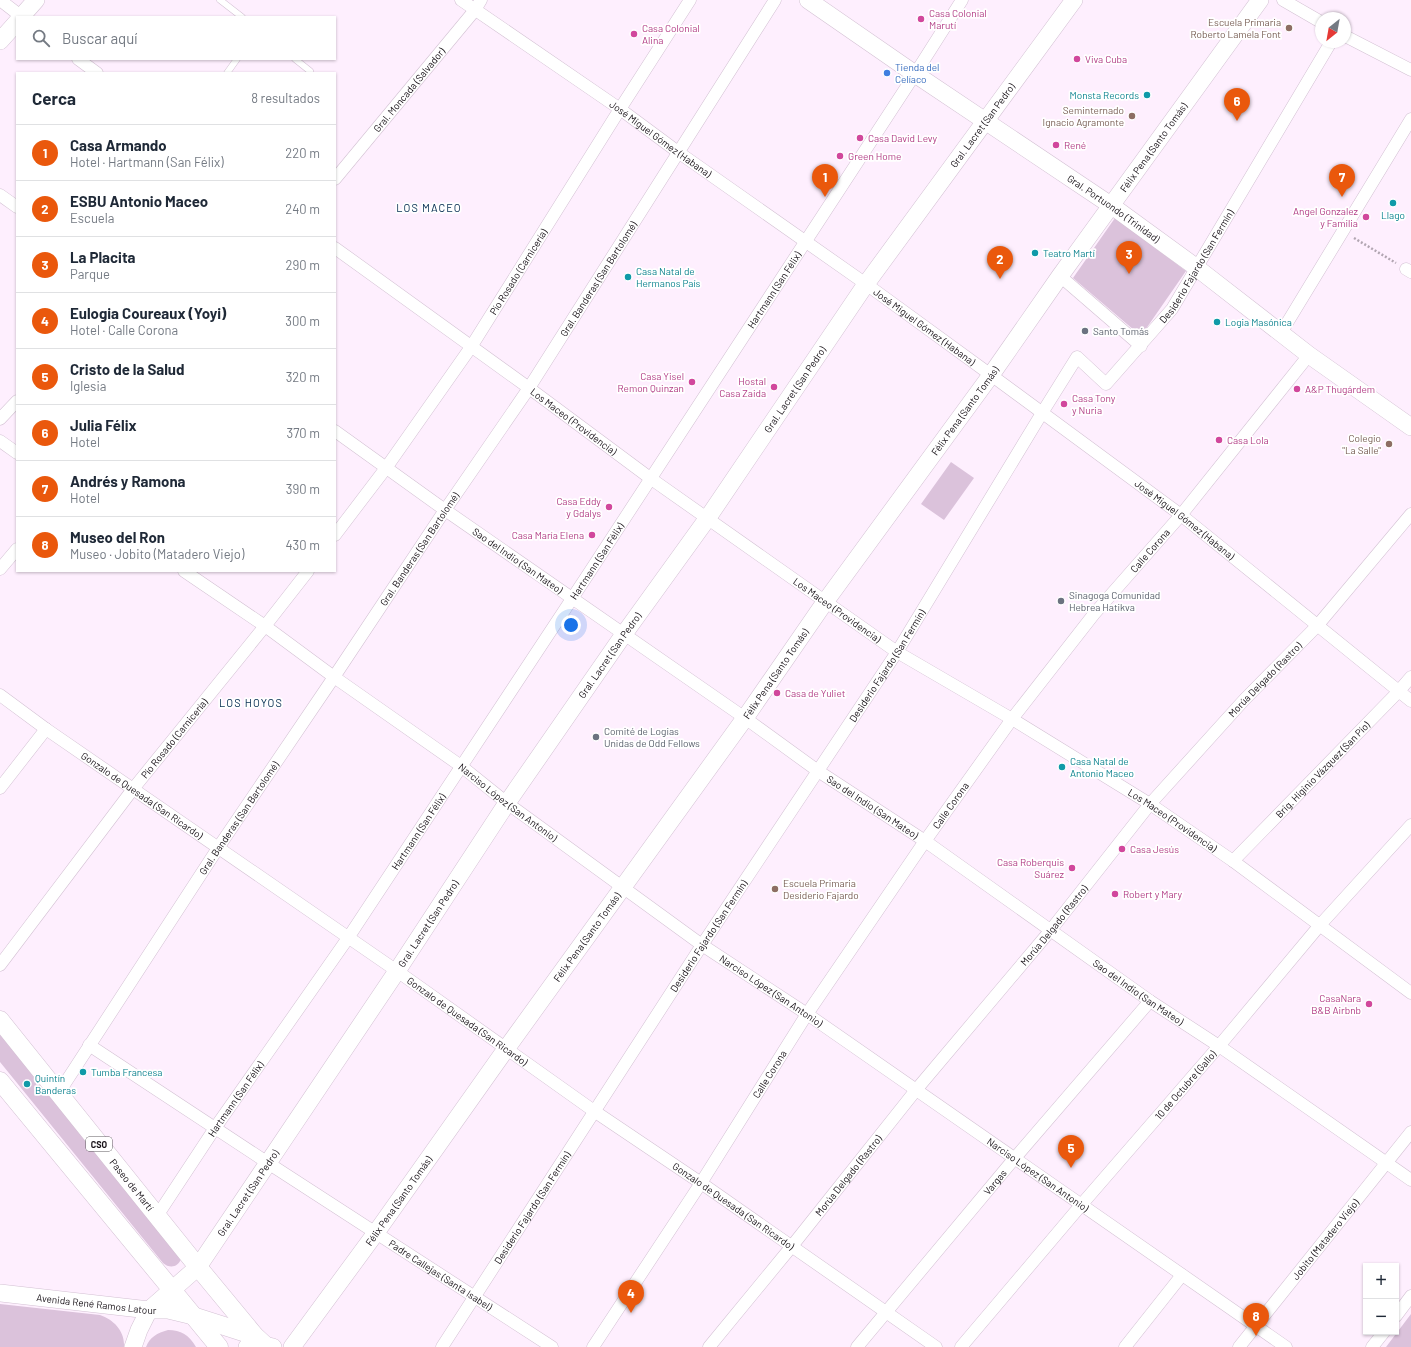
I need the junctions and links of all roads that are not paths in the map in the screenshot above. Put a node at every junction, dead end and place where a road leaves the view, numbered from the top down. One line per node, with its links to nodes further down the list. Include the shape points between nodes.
1 (0, 0): 13 (street)
2 (36, 0): 14 (street)
3 (220, 0): 15 (lane)
4 (461, 0): 12 (street, José Miguel Gómez (Habana))
5 (690, 0): 29 (street, Pío Rosado (Carnicería))
6 (774, 0): 32 (street, Gral. Banderas (San Bartolomé))
7 (808, 0): 28 (street, Gral. Portuondo (Trinidad))
8 (962, 0): 28 (street, Hartmann (San Félix))
9 (1074, 0): 31 (street, Gral. Lacret (San Pedro))
10 (1260, 0): 36 (street, Félix Pena (Santo Tomás))
11 (1283, 0): 16 (street)
12 (478, 5): 29 (street, José Miguel Gómez (Habana)); 33 (street, Gral. Moncada (Salvador))
13 (18, 16)
14 (22, 16)
15 (241, 16)
16 (1315, 19)
17 (16, 23): 19 (street)
18 (1351, 39): 24 (street)
19 (0, 41)
20 (1327, 48): 39 (street, Desiderio Fajardo (San Fermín))
21 (79, 60): 26 (street)
22 (235, 60): 27 (lane)
23 (296, 60): 25 (lane)
24 (1411, 70)
25 (310, 71)
26 (96, 72)
27 (228, 72)
28 (915, 74): 31 (street, Gral. Portuondo (Trinidad)); 37 (street, Hartmann (San Félix))
29 (620, 110): 32 (street, José Miguel Gómez (Habana)); 44 (street, Pío Rosado (Carnicería))
30 (1411, 119): 42 (street)
31 (986, 121): 36 (street, Gral. Portuondo (Trinidad)); 41 (street, Gral. Lacret (San Pedro))
32 (678, 152): 37 (street, José Miguel Gómez (Habana)); 47 (street, Gral. Banderas (San Bartolomé))
33 (336, 178)
34 (0, 195): 35 (street)
35 (16, 206)
36 (1112, 206): 39 (street, Gral. Portuondo (Trinidad)); 40 (street, Félix Pena (Santo Tomás))
37 (805, 241): 41 (street, José Miguel Gómez (Habana)); 56 (street, Hartmann (San Félix))
38 (336, 249): 44 (street, Los Maceo (Providencia))
39 (1197, 268): 42 (street, Gral. Portuondo (Trinidad)); 43 (street, Desiderio Fajardo (San Fermín), via 1172,309)
40 (1060, 276): 43 (street); 46 (street, Félix Pena (Santo Tomás))
41 (866, 284): 46 (street, José Miguel Gómez (Habana)); 60 (street, Gral. Lacret (San Pedro))
42 (1281, 333): 45 (street, Gral. Portuondo (Trinidad))
43 (1141, 346): 49 (street, Desiderio Fajardo (San Fermín), via 1106,384 1077,357)
44 (471, 347): 47 (street, Los Maceo (Providencia)); 55 (street, Pío Rosado (Carnicería))
45 (1309, 355): 51 (street, Gral. Portuondo (Trinidad)); 59 (street, Calle Corona)
46 (991, 374): 49 (street, José Miguel Gómez (Habana)); 67 (street, Félix Pena (Santo Tomás))
47 (529, 388): 56 (street, Los Maceo (Providencia)); 57 (street, Gral. Banderas (San Bartolomé))
48 (16, 402): 50 (street)
49 (1042, 413): 59 (street, José Miguel Gómez (Habana)); 71 (street, Desiderio Fajardo (San Fermín))
50 (0, 419)
51 (1411, 428)
52 (336, 432): 55 (street, Sao del Indio (San Mateo))
53 (0, 441): 54 (street)
54 (16, 452)
55 (386, 468): 57 (street, Sao del Indio (San Mateo)); 61 (street, Pío Rosado (Carnicería))
56 (650, 478): 60 (street, Los Maceo (Providencia)); 66 (street, Hartmann (San Félix))
57 (445, 510): 66 (street, Sao del Indio (San Mateo)); 72 (street, Gral. Banderas (San Bartolomé))
58 (1411, 514): 69 (street, Morúa Delgado (Rastro))
59 (1181, 515): 69 (street, José Miguel Gómez (Habana)); 78 (street, Calle Corona, via 1094,614)
60 (707, 520): 67 (street, Los Maceo (Providencia)); 70 (street, Gral. Lacret (San Pedro))
61 (336, 534)
62 (16, 550): 63 (street)
63 (0, 568)
64 (185, 572): 68 (street, Narciso López (San Antonio))
65 (307, 572): 68 (street, Pío Rosado (Carnicería))
66 (573, 598): 70 (street, Sao del Indio (San Mateo)); 80 (street, Hartmann (San Félix))
67 (825, 602): 71 (street, Los Maceo (Providencia)); 77 (street, Félix Pena (Santo Tomás))
68 (265, 626): 72 (street, Narciso López (San Antonio)); 83 (street, Pío Rosado (Carnicería))
69 (1317, 626): 74 (street, José Miguel Gómez (Habana)); 85 (street, Morúa Delgado (Rastro), via 1244,700)
70 (624, 634): 77 (street, Sao del Indio (San Mateo)); 84 (street, Gral. Lacret (San Pedro))
71 (897, 652): 78 (street, Los Maceo (Providencia)); 81 (street, Desiderio Fajardo (San Fermín))
72 (334, 677): 80 (street, Narciso López (San Antonio)); 88 (street, Gral. Banderas (San Bartolomé))
73 (1411, 677): 74 (street, Brig. Higinio Vázquez (San Pío))
74 (1398, 692): 76 (street, José Miguel Gómez (Habana)); 89 (street, Brig. Higinio Vázquez (San Pío))
75 (0, 695): 79 (street, Gonzalo de Quesada (San Ricardo))
76 (1411, 701)
77 (744, 718): 81 (street, Sao del Indio (San Mateo)); 90 (street, Félix Pena (Santo Tomás))
78 (1012, 719): 85 (street, Los Maceo (Providencia)); 87 (street, Calle Corona)
79 (46, 729): 82 (street); 83 (street, Gonzalo de Quesada (San Ricardo))
80 (461, 766): 84 (street, Narciso López (San Antonio)); 93 (street, Hartmann (San Félix))
81 (818, 771): 87 (street, Sao del Indio (San Mateo)); 94 (street, Desiderio Fajardo (San Fermín))
82 (0, 788)
83 (133, 789): 88 (street, Gonzalo de Quesada (San Ricardo)); 95 (street, Pío Rosado (Carnicería))
84 (508, 802): 90 (street, Narciso López (San Antonio)); 96 (street, Gral. Lacret (San Pedro))
85 (1150, 804): 89 (street, Los Maceo (Providencia)); 92 (street, Morúa Delgado (Rastro))
86 (1411, 825): 91 (street, 10 de Octubre (Gallo))
87 (925, 841): 92 (street, Sao del Indio (San Mateo)); 99 (street, Calle Corona)
88 (218, 848): 93 (street, Gonzalo de Quesada (San Ricardo)); 101 (street, Gral. Banderas (San Bartolomé))
89 (1233, 861): 91 (street, Los Maceo (Providencia))
90 (623, 886): 94 (street, Narciso López (San Antonio)); 103 (street, Félix Pena (Santo Tomás))
91 (1320, 925): 97 (street, Los Maceo (Providencia)); 102 (street, 10 de Octubre (Gallo))
92 (1050, 930): 98 (street, Sao del Indio (San Mateo)); 105 (street, Morúa Delgado (Rastro))
93 (348, 938): 96 (street, Gonzalo de Quesada (San Ricardo)); 108 (street, Hartmann (San Félix))
94 (702, 945): 99 (street, Narciso López (San Antonio)); 107 (street, Desiderio Fajardo (San Fermín))
95 (0, 965)
96 (397, 971): 103 (street, Gonzalo de Quesada (San Ricardo)); 111 (street, Gral. Lacret (San Pedro))
97 (1411, 993)
98 (1150, 1001): 102 (street, Sao del Indio (San Mateo)); 110 (street, Vargas)
99 (807, 1014): 105 (street, Narciso López (San Antonio)); 114 (street, Calle Corona)
100 (0, 1020): 106 (main road, Paseo de Martí / CSO)
101 (89, 1045): 106 (street, Gral. Banderas (San Bartolomé)); 108 (street, Padre Callejas (Santa Isabel))
102 (1219, 1046): 112 (street, Sao del Indio (San Mateo)); 115 (street, 10 de Octubre (Gallo))
103 (506, 1049): 107 (street, Gonzalo de Quesada (San Ricardo)); 117 (street, Félix Pena (Santo Tomás))
104 (0, 1081): 121 (main road)
105 (916, 1090): 110 (street, Narciso López (San Antonio)); 118 (street, Morúa Delgado (Rastro))
106 (58, 1094): 116 (main road, Paseo de Martí / CSO)
107 (594, 1111): 114 (street, Gonzalo de Quesada (San Ricardo)); 124 (street, Desiderio Fajardo (San Fermín))
108 (215, 1128): 111 (street, Padre Callejas (Santa Isabel)); 116 (street, Hartmann (San Félix))
109 (1411, 1132): 112 (street, Jobito (Matadero Viejo))
110 (1014, 1159): 115 (street, Narciso López (San Antonio)); 127 (street, Vargas)
111 (268, 1163): 117 (street, Padre Callejas (Santa Isabel)); 119 (street, Gral. Lacret (San Pedro))
112 (1387, 1163): 113 (street, Sao del Indio (San Mateo)); 129 (street, Jobito (Matadero Viejo))
113 (1411, 1180)
114 (701, 1183): 118 (street, Gonzalo de Quesada (San Ricardo)); 137 (street, Calle Corona)
115 (1082, 1204): 120 (street, Narciso López (San Antonio)); 141 (street, 10 de Octubre (Gallo))
116 (157, 1216): 119 (main road, Paseo de Martí / CSO)
117 (375, 1234): 124 (street, Padre Callejas (Santa Isabel)); 132 (street, Félix Pena (Santo Tomás))
118 (792, 1246): 127 (street, Gonzalo de Quesada (San Ricardo)); 138 (street, Morúa Delgado (Rastro))
119 (198, 1267): 121 (street, Gral. Lacret (San Pedro)); 131 (main road, Paseo de Martí / CSO)
120 (1182, 1275): 129 (street, Narciso López (San Antonio)); 142 (street)
121 (172, 1289): 125 (street, Gral. Lacret (San Pedro)); 128 (main road)
122 (0, 1294): 125 (street, Avenida René Ramos Latour)
123 (1411, 1296): 126 (street)
124 (474, 1298): 135 (street, Desiderio Fajardo (San Fermín)); 136 (street, Padre Callejas (Santa Isabel))
125 (149, 1310): 128 (street, Avenida René Ramos Latour, via 168,1310); 133 (street)
126 (1399, 1312)
127 (886, 1313): 139 (street, Vargas); 140 (street, Gonzalo de Quesada (San Ricardo))
128 (193, 1316): 131 (main road); 134 (main road)
129 (1256, 1325): 143 (street, Jobito (Matadero Viejo)); 144 (street, Narciso López (San Antonio))
130 (1382, 1335): 145 (street)
131 (261, 1344)
132 (290, 1345)
133 (133, 1347)
134 (219, 1347)
135 (442, 1347)
136 (552, 1347)
137 (593, 1347)
138 (709, 1347)
139 (857, 1347)
140 (936, 1347)
141 (961, 1347)
142 (1125, 1347)
143 (1240, 1347)
144 (1286, 1347)
145 (1372, 1347)

